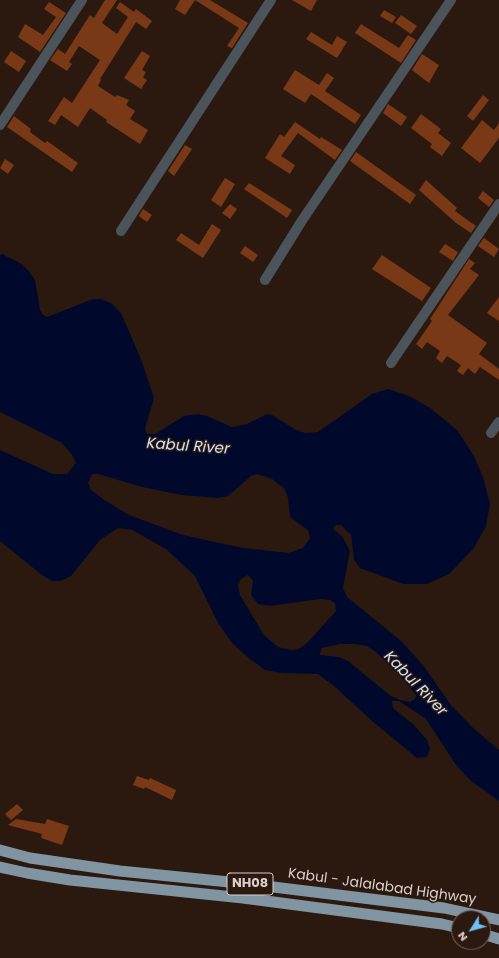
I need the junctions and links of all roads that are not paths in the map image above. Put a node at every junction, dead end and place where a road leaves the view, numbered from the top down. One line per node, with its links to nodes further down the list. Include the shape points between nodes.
1 (82, 0): 4 (street)
2 (271, 0): 6 (street)
3 (451, 0): 7 (street, via 305,215)
4 (0, 125)
5 (499, 204): 8 (street)
6 (122, 231)
7 (265, 280)
8 (390, 363)
9 (499, 422): 10 (street)
10 (491, 433)
11 (0, 850): 12 (highway, Kabul - Jalalabad Highway / NH08)
12 (30, 858): 14 (highway); 15 (highway, Kabul - Jalalabad Highway / NH08, via 120,871)
13 (0, 867): 14 (highway, Kabul - Jalalabad Highway / NH08)
14 (27, 873): 17 (highway, Kabul - Jalalabad Highway / NH08)
15 (444, 908): 16 (highway, Kabul - Jalalabad Highway / NH08); 17 (highway)
16 (499, 920)
17 (442, 924): 18 (highway, Kabul - Jalalabad Highway / NH08)
18 (451, 926)

